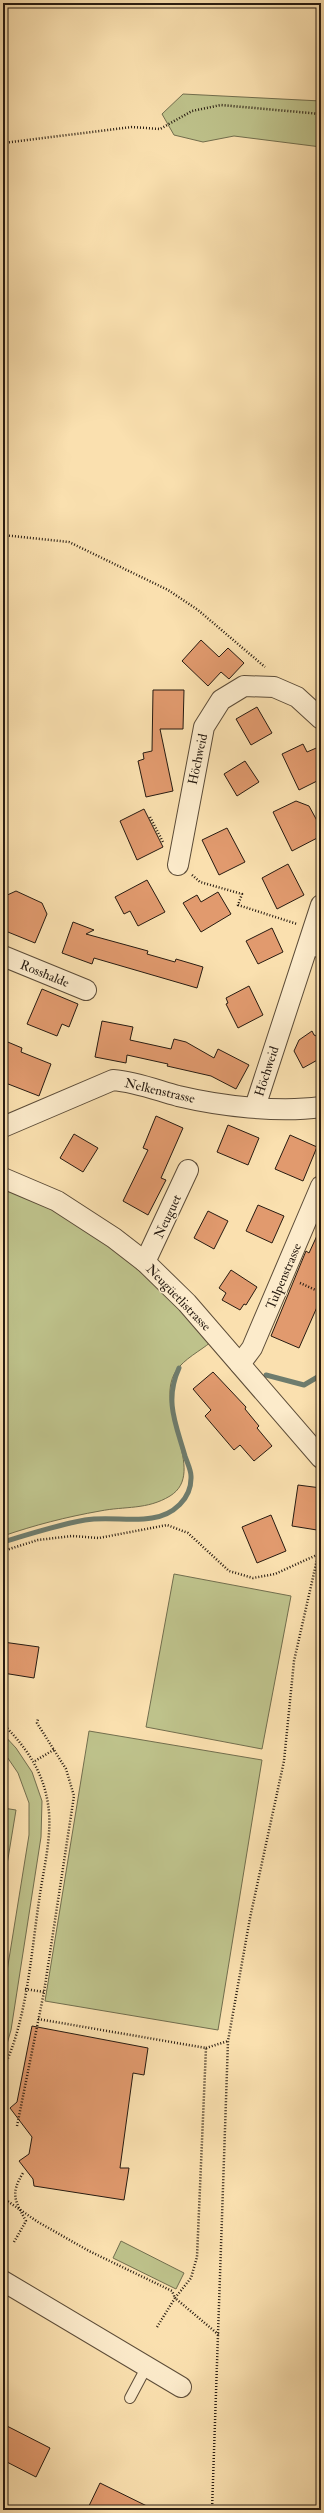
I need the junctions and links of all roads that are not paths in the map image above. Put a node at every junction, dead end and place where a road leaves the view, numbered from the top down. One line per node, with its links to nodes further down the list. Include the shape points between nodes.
1 (321, 719): 2 (street, Höchweid, via 297,697 274,687 244,686 221,700 204,727)
2 (178, 865)
3 (321, 905): 4 (street, Höchweid, via 314,929)
4 (314, 950): 7 (street, Höchweid)
5 (3, 956): 6 (street, Rosshalde)
6 (86, 990)
7 (255, 1107): 8 (street, Höchweid); 9 (street, Nelkenstrasse, via 178,1096 128,1081 113,1080)
8 (321, 1107)
9 (3, 1127)
10 (188, 1170): 13 (street, Neuguet)
11 (3, 1178): 13 (street, Neugüetlistrasse, via 57,1201 114,1238)
12 (321, 1186): 14 (street, Tulpenstrasse, via 252,1348)
13 (145, 1262): 14 (street, Neugüetlistrasse, via 187,1303)
14 (240, 1364): 15 (street, Neugüetlistrasse)
15 (321, 1458)
16 (3, 2281): 17 (street)
17 (147, 2366): 18 (street); 19 (lane)
18 (181, 2387)
19 (130, 2398)

